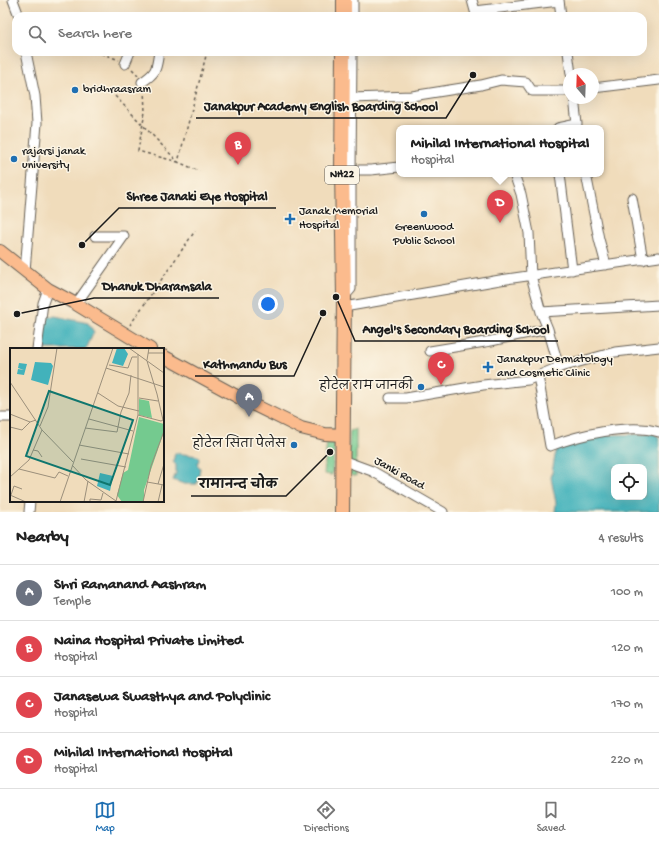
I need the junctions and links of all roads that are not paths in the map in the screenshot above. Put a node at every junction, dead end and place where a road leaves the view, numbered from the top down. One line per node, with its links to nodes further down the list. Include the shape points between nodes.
1 (13, 0): 6 (street)
2 (344, 0): 7 (highway)
3 (353, 0): 8 (street)
4 (472, 0): 5 (street, via 475,11)
5 (559, 0): 9 (street)
6 (18, 12)
7 (344, 12)
8 (353, 12)
9 (560, 12)
10 (27, 56): 37 (street, via 35,96 37,123)
11 (128, 56): 16 (street)
12 (158, 56): 19 (street, via 156,70)
13 (343, 56): 26 (highway, NH22)
14 (352, 56): 22 (street, NH22)
15 (569, 56): 17 (street)
16 (125, 64)
17 (570, 68)
18 (659, 80): 20 (street)
19 (142, 82)
20 (599, 87)
21 (563, 91): 22 (street, via 532,91 526,82 501,80 412,96)
22 (352, 98): 26 (street, NH22)
23 (575, 104): 24 (street)
24 (577, 125)
25 (396, 168): 26 (street)
26 (346, 170): 40 (highway, NH22)
27 (515, 177): 38 (street, via 529,233)
28 (560, 177): 36 (street)
29 (587, 177): 35 (street)
30 (632, 198): 34 (street)
31 (95, 236): 41 (street, via 124,236)
32 (0, 250): 37 (main road)
33 (659, 257): 34 (street)
34 (643, 260): 35 (street)
35 (606, 265): 36 (street)
36 (572, 270): 38 (street)
37 (25, 271): 39 (main road)
38 (531, 276): 40 (street); 43 (street)
39 (48, 288): 41 (main road); 46 (street, via 43,303)
40 (344, 302): 54 (highway, NH22)
41 (76, 304): 47 (main road)
42 (659, 305): 43 (street)
43 (541, 312): 44 (street)
44 (548, 329): 48 (street, via 491,342); 50 (street)
45 (659, 347): 50 (street, via 615,352)
46 (37, 348)
47 (148, 348)
48 (430, 351)
49 (164, 357): 54 (main road, via 301,428)
50 (559, 367): 51 (street)
51 (538, 376): 52 (street, via 528,380 406,398); 53 (street, via 550,446 569,439 611,431 637,428)
52 (390, 398)
53 (659, 432)
54 (342, 435): 55 (highway, NH22)
55 (342, 460): 58 (highway, NH22); 59 (street, Janki Road, via 372,471)
56 (30, 502): 57 (street)
57 (29, 512)
58 (342, 512)
59 (443, 512)

